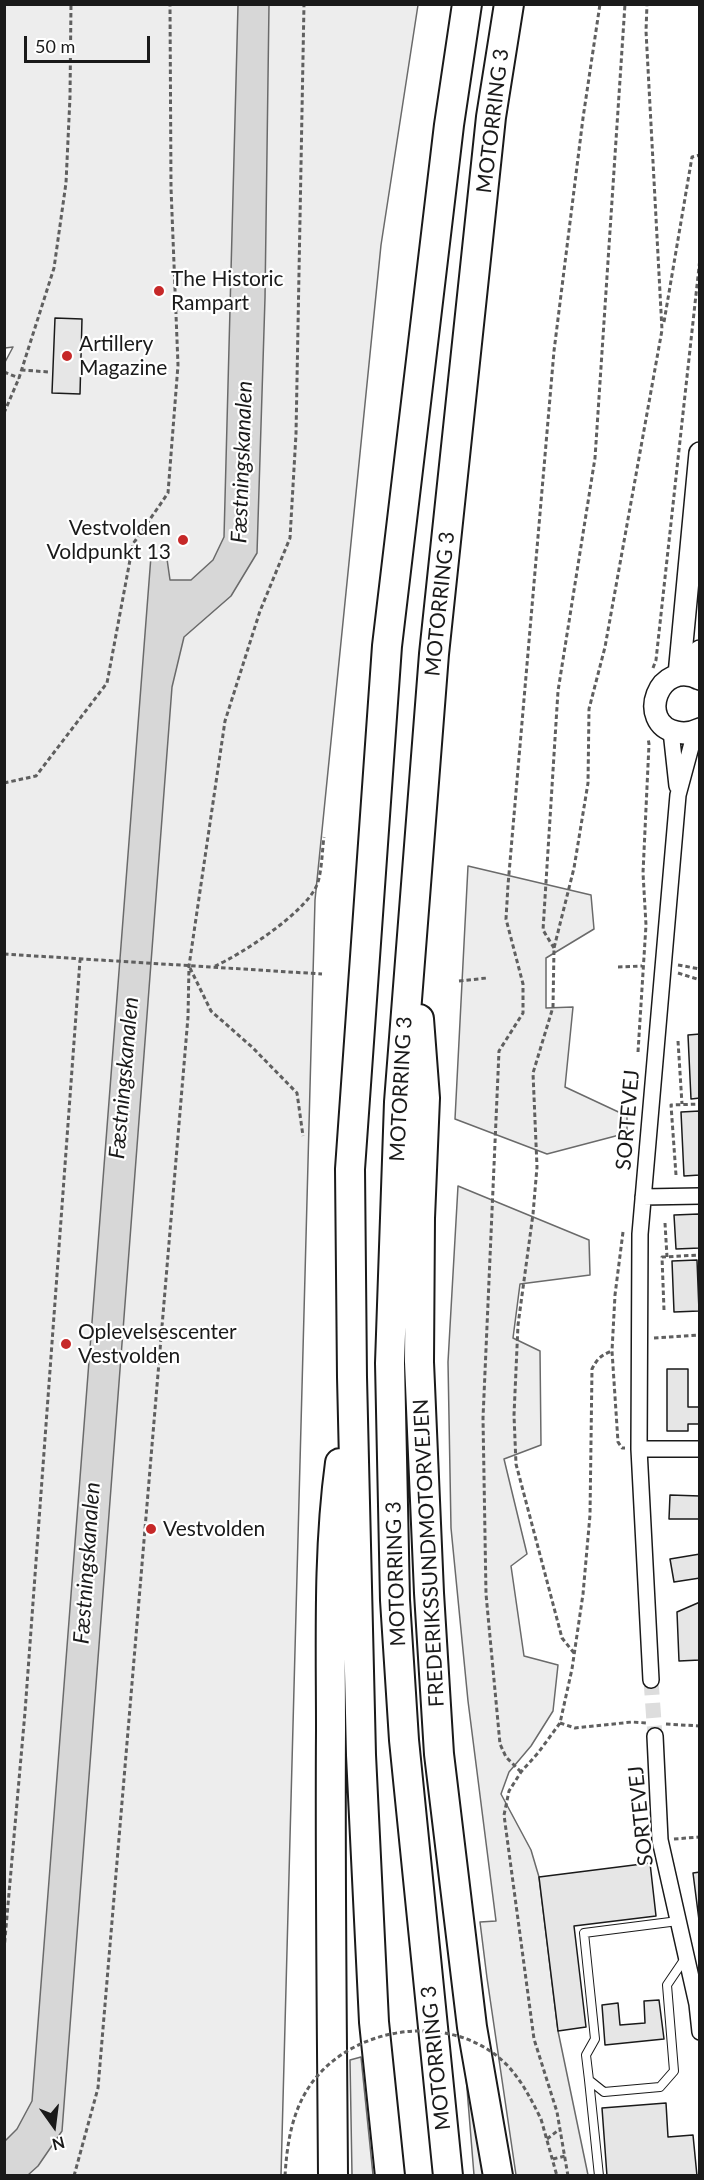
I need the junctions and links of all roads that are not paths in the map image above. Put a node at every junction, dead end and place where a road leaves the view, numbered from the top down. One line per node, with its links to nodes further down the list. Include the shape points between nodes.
1 (467, 4): 12 (highway, MOTORRING 3, via 447,136 387,646 350,1169)
2 (509, 4): 9 (highway, MOTORRING 3, via 491,117 435,642)
3 (699, 453): 5 (street)
4 (699, 651): 5 (street)
5 (692, 677): 7 (street, via 663,684 655,700 658,718)
6 (697, 730): 7 (street); 8 (street, SORTEVEJ)
7 (671, 731): 8 (street, SORTEVEJ)
8 (678, 795): 11 (street, SORTEVEJ)
9 (412, 927): 23 (highway, MOTORRING 3, via 399,1102 390,1363 395,1600 404,1740); 24 (highway, FREDERIKSSUNDMOTORVEJEN, via 425,1098 419,1362 439,1754 472,2027)
10 (699, 1196): 11 (street)
11 (643, 1197): 13 (street, SORTEVEJ)
12 (352, 1377): 21 (highway, via 335,1505 331,1597); 22 (highway, via 362,1767 374,2022)
13 (639, 1449): 14 (street); 15 (street, SORTEVEJ)
14 (699, 1449)
15 (651, 1680)
16 (655, 1736): 17 (street, SORTEVEJ, via 660,1840)
17 (678, 1921): 18 (street, SORTEVEJ); 20 (lane, via 584,1933 595,2039 586,2055)
18 (686, 1956): 19 (street, SORTEVEJ); 20 (lane, via 667,1985 674,2072 660,2087 604,2092)
19 (699, 2032)
20 (589, 2079): 25 (lane)
21 (333, 2175)
22 (390, 2175)
23 (448, 2175)
24 (498, 2175)
25 (599, 2175)

